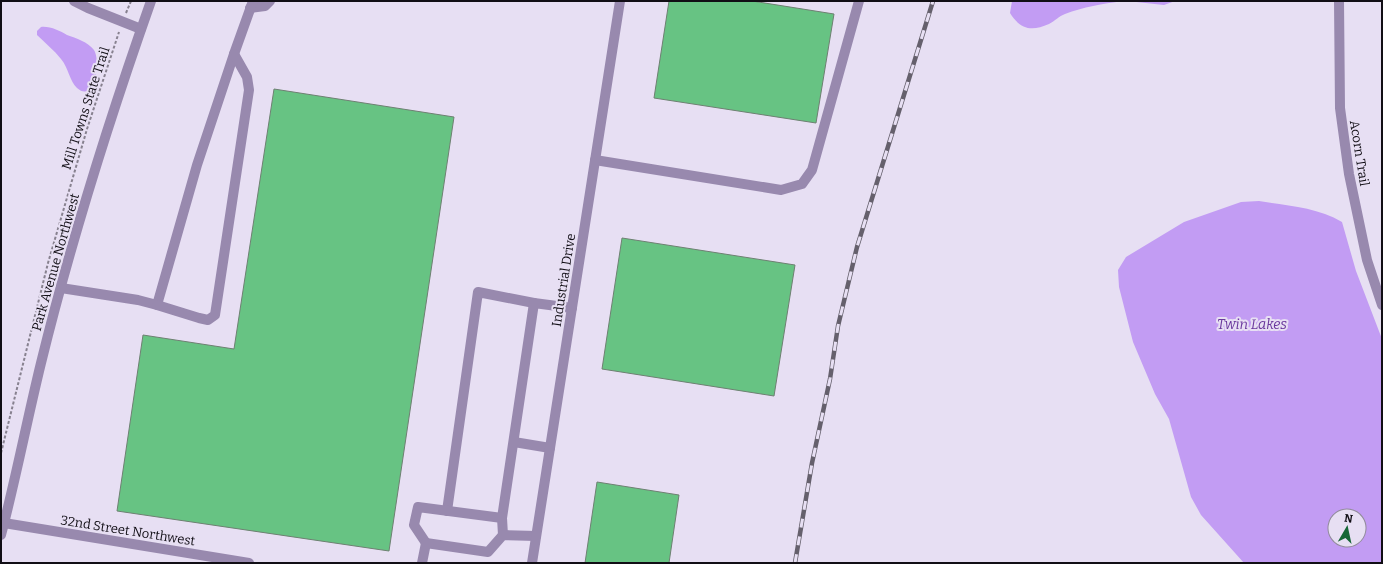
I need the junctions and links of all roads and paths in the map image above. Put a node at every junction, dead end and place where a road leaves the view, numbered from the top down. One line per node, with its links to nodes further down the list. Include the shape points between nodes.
1 (131, 1): 9 (path)
2 (151, 1): 10 (street, Park Avenue Northwest)
3 (270, 1): 8 (street, via 266,6)
4 (620, 1): 13 (street, Industrial Drive)
5 (859, 1): 13 (street, via 812,170 802,184 781,190)
6 (1339, 1): 17 (street, Acorn Trail, via 1340,108 1347,159 1367,260)
7 (78, 2): 10 (street)
8 (252, 5): 12 (street)
9 (125, 17)
10 (141, 29): 14 (street, Park Avenue Northwest, via 105,137)
11 (120, 30): 21 (path, Mill Towns State Trail, via 87,129 52,248)
12 (234, 54): 16 (street, via 197,165); 16 (street, via 247,77 249,90 215,315 208,320)
13 (595, 160): 18 (street, Industrial Drive)
14 (61, 288): 16 (street); 24 (street, Park Avenue Northwest)
15 (534, 303): 18 (street); 19 (street); 22 (street, via 478,292)
16 (157, 305)
17 (1382, 305)
18 (572, 308): 20 (street, Industrial Drive)
19 (514, 442): 20 (street); 23 (street)
20 (550, 448): 27 (street, Industrial Drive)
21 (1, 453)
22 (447, 511): 23 (street); 28 (street, via 418,507 414,524)
23 (502, 518): 26 (street)
24 (4, 523): 25 (street, Park Avenue Northwest); 29 (street, 32nd Street Northwest)
25 (1, 534)
26 (503, 535): 27 (street); 28 (street, via 488,552)
27 (536, 536): 31 (street, Industrial Drive)
28 (426, 544): 30 (street)
29 (249, 563)
30 (422, 563)
31 (532, 563)

